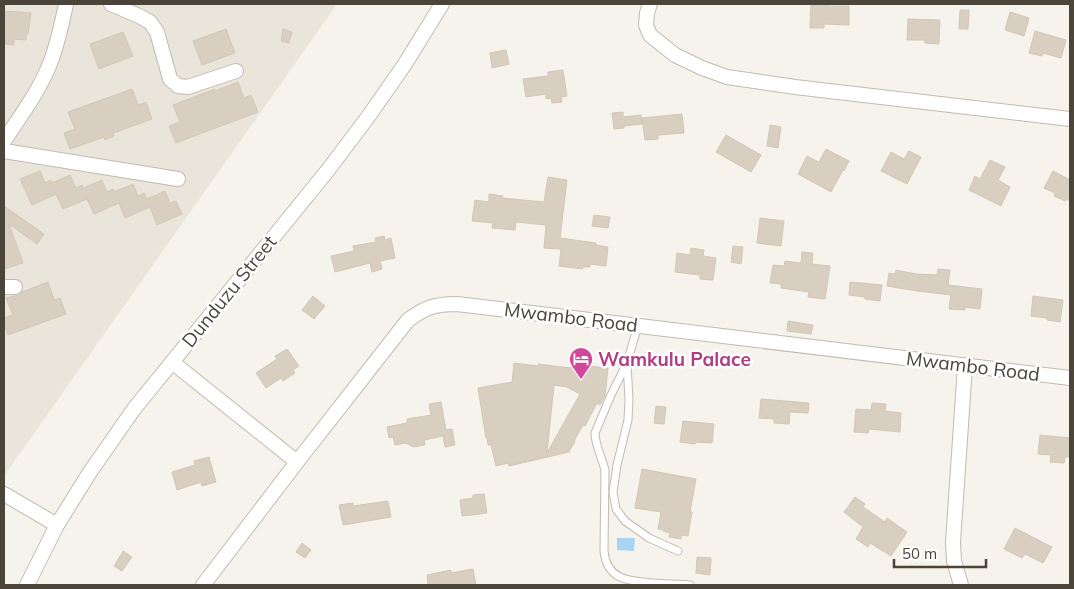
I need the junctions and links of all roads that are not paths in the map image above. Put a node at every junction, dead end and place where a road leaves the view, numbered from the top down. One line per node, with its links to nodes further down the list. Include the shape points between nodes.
1 (66, 4): 7 (street, via 52,59 38,89)
2 (111, 4): 5 (street, via 150,22 158,32 170,79 178,86 188,87)
3 (442, 4): 11 (street, Dunduzu Street, via 368,117)
4 (650, 4): 6 (street, via 646,13 650,35 675,55 727,77)
5 (236, 71)
6 (1070, 119)
7 (4, 141)
8 (4, 151): 9 (street)
9 (178, 179)
10 (638, 325): 12 (lane); 13 (street, Mwambo Road); 15 (street, Mwambo Road, via 458,304 431,306 408,320)
11 (172, 362): 15 (street); 17 (street, Dunduzu Street, via 134,409)
12 (627, 363): 18 (lane, via 628,420 616,465 613,492 616,509 625,522 649,538); 21 (lane, via 595,433 605,470 605,561 609,569 624,579)
13 (965, 366): 14 (street, Mwambo Road); 22 (street, via 953,542 954,561)
14 (1070, 378)
15 (297, 462): 20 (street, Mwambo Road)
16 (4, 494): 17 (street)
17 (57, 524): 19 (street, Dunduzu Street)
18 (678, 551)
19 (27, 585)
20 (203, 585)
21 (690, 585)
22 (962, 585)

